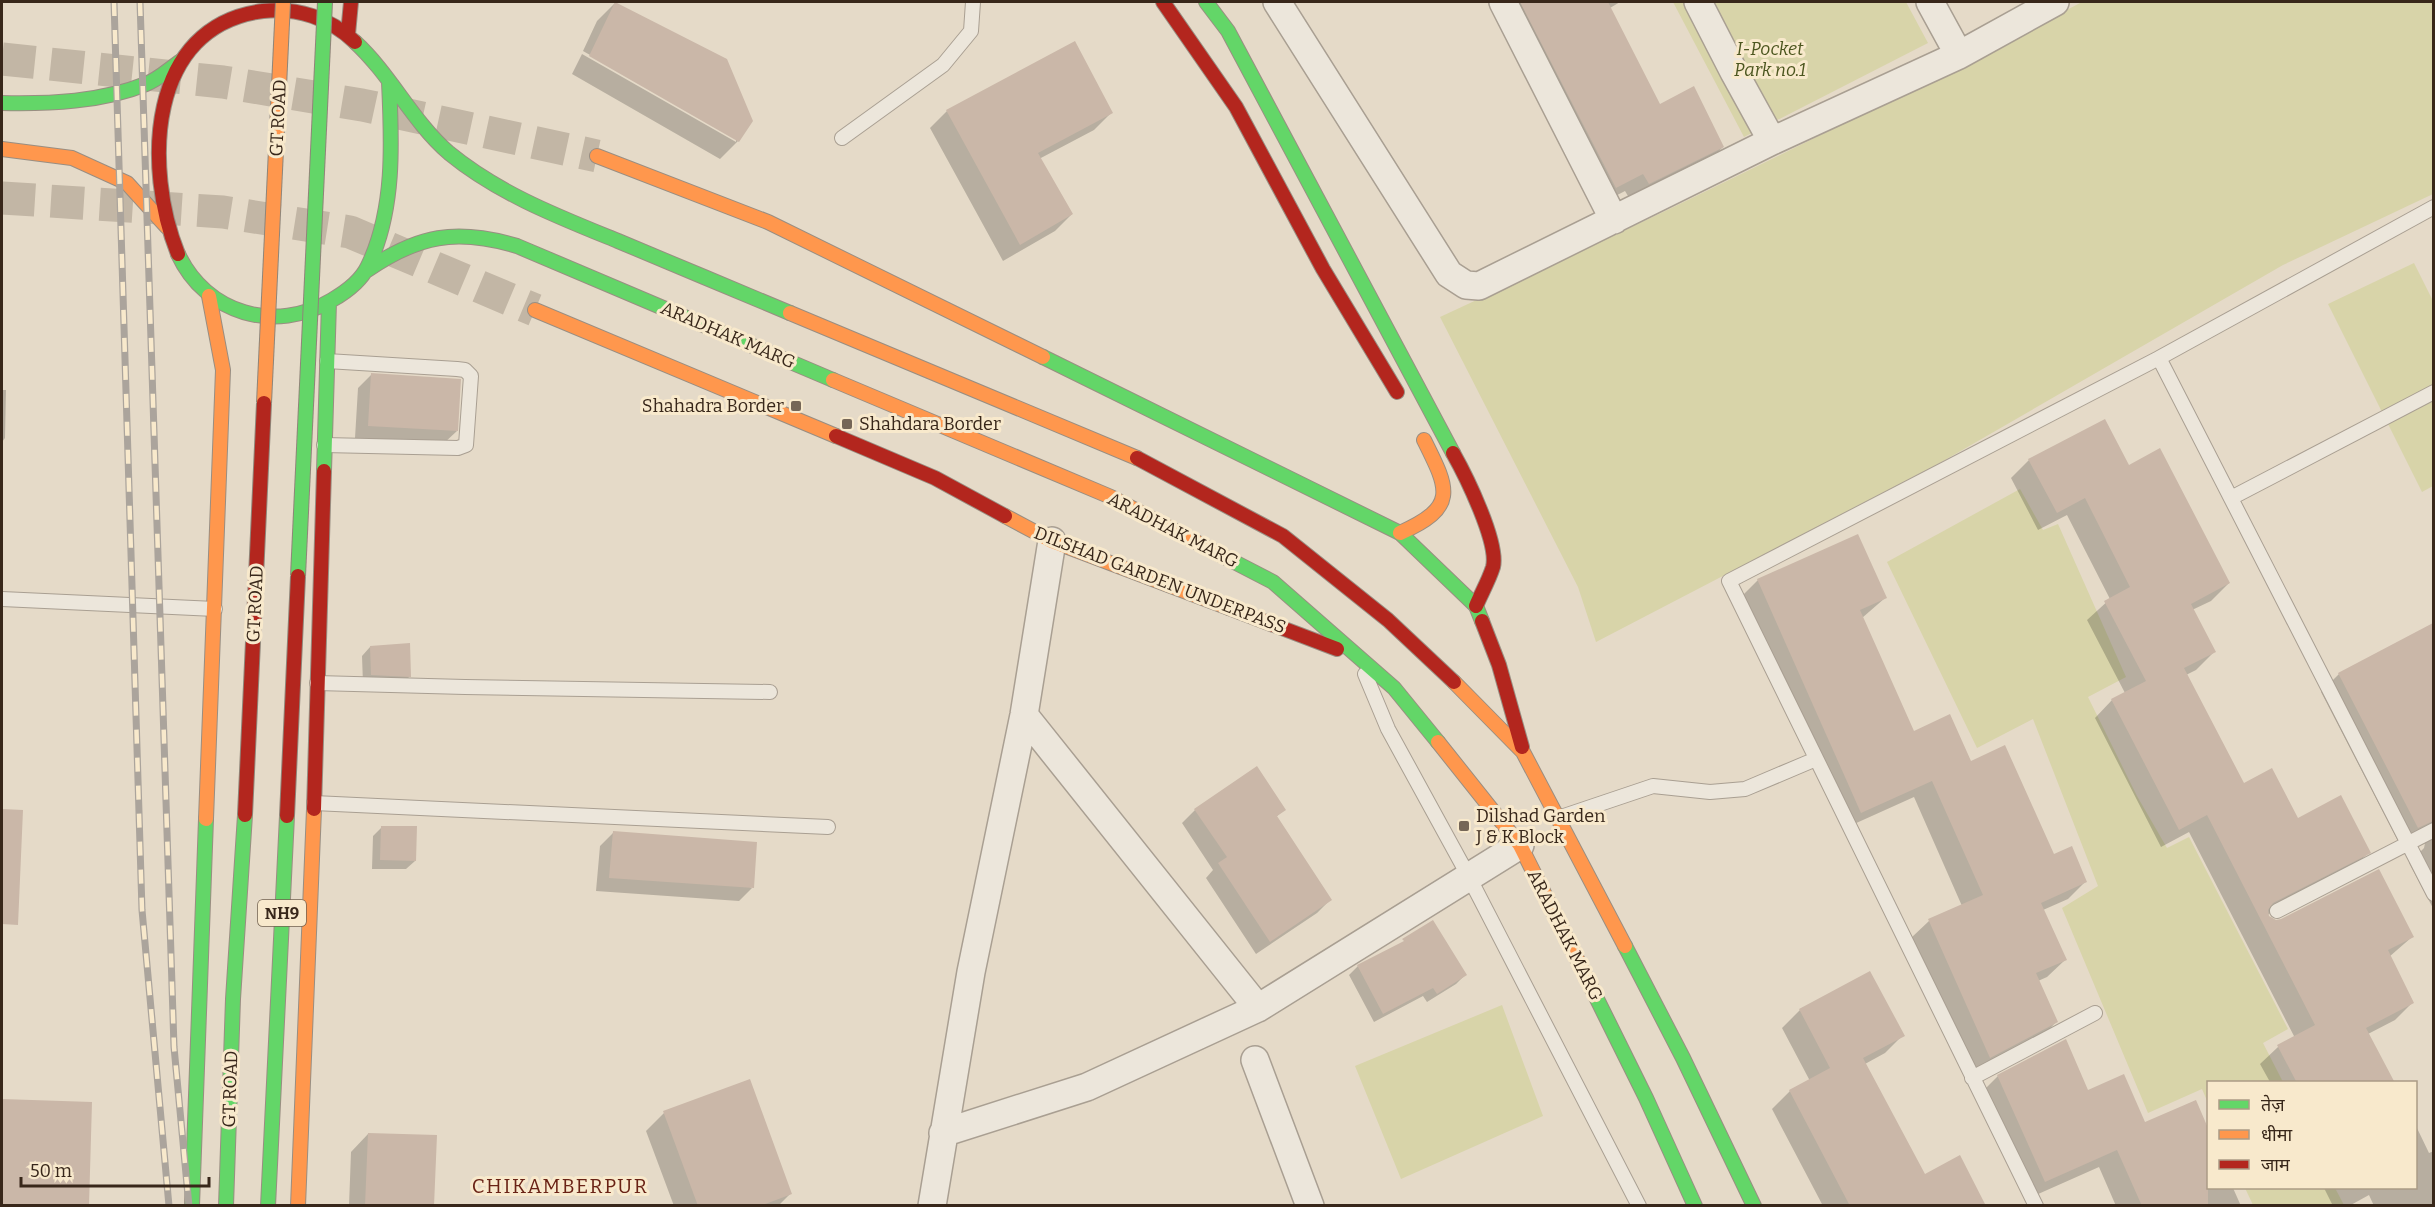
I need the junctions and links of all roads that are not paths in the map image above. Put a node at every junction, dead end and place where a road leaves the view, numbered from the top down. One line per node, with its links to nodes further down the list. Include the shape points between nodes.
1 (234, 2): 13 (main road)
2 (283, 2): 66 (main road, GT ROAD / NH9, bridge)
3 (325, 2): 67 (main road, NH9, bridge)
4 (351, 2): 14 (main road)
5 (974, 2): 19 (lane, via 971,31 944,65)
6 (1163, 2): 22 (main road, via 1236,107)
7 (1206, 2): 22 (main road, via 1228,31)
8 (1277, 2): 25 (street, via 1449,274 1466,285 1479,286)
9 (1503, 2): 25 (street)
10 (1698, 2): 20 (street)
11 (1930, 2): 15 (street)
12 (2055, 2): 15 (street)
13 (233, 18): 14 (main road, via 267,10 292,11 318,17); 16 (main road, via 204,36)
14 (348, 34): 17 (main road, via 364,48)
15 (1959, 55): 20 (street)
16 (181, 61): 18 (main road, via 147,84 108,95); 26 (main road, via 166,94 159,147)
17 (389, 82): 27 (main road, via 386,197 380,231); 49 (main road, via 412,115 440,144 470,170 504,191 1124,451 1283,536 1388,620)
18 (2, 103)
19 (842, 138)
20 (1772, 141): 25 (street)
21 (6, 149): 26 (main road, via 72,158 128,183)
22 (1276, 151): 34 (main road, via 1323,269); 37 (main road)
23 (597, 156): 40 (main road, via 768,222)
24 (2433, 207): 31 (lane)
25 (1614, 220)
26 (167, 227): 28 (main road, via 182,266)
27 (366, 271): 29 (main road, ARADHAK MARG); 45 (main road, ARADHAK MARG, via 405,246 427,238 495,238 517,246 1111,497 1273,582)
28 (209, 296): 29 (main road, ARADHAK MARG, via 227,307 268,317 310,311); 44 (main road, GT ROAD, via 223,370)
29 (329, 302): 32 (main road)
30 (535, 310): 41 (main road, DILSHAD GARDEN UNDERPASS, via 935,478)
31 (2159, 358): 39 (lane); 50 (lane, via 1729,581)
32 (327, 361): 36 (main road); 36 (lane, via 457,369 471,376 466,445)
33 (2433, 392): 39 (lane)
34 (1404, 403)
35 (1419, 432): 38 (main road)
36 (324, 445): 46 (main road)
37 (1466, 477): 38 (main road); 43 (main road, via 1493,547 1493,566)
38 (1443, 485): 40 (main road, via 1445,497 1438,513 1424,524)
39 (2230, 498): 55 (lane)
40 (1400, 533): 43 (main road)
41 (1052, 541): 45 (main road, DILSHAD GARDEN UNDERPASS); 48 (street)
42 (2, 599): 44 (lane)
43 (1476, 606): 49 (main road, via 1499,665)
44 (215, 609): 65 (main road, GT ROAD)
45 (1358, 657): 56 (main road, ARADHAK MARG, via 1394,688); 57 (lane, via 1388,729)
46 (317, 682): 47 (lane); 51 (main road)
47 (770, 692)
48 (1024, 716): 60 (street); 64 (street, via 971,972)
49 (1524, 752): 52 (main road)
50 (1816, 759): 52 (lane, via 1745,789 1710,792 1653,786); 63 (lane)
51 (313, 803): 53 (lane); 68 (main road)
52 (1558, 818): 73 (main road)
53 (828, 827)
54 (2433, 830): 55 (lane)
55 (2407, 843): 58 (lane); 59 (lane)
56 (1520, 845): 57 (street); 72 (main road, ARADHAK MARG, via 1646,1098)
57 (1469, 877): 60 (street); 71 (lane)
58 (2433, 894)
59 (2277, 911)
60 (1258, 1008): 64 (street, via 1087,1087)
61 (2095, 1013): 63 (lane)
62 (1255, 1060): 70 (street)
63 (1972, 1078): 74 (lane)
64 (943, 1133): 69 (street)
65 (192, 1206)
66 (226, 1206)
67 (268, 1206)
68 (298, 1206)
69 (932, 1206)
70 (1310, 1206)
71 (1639, 1206)
72 (1695, 1206)
73 (1754, 1206)
74 (2036, 1206)

